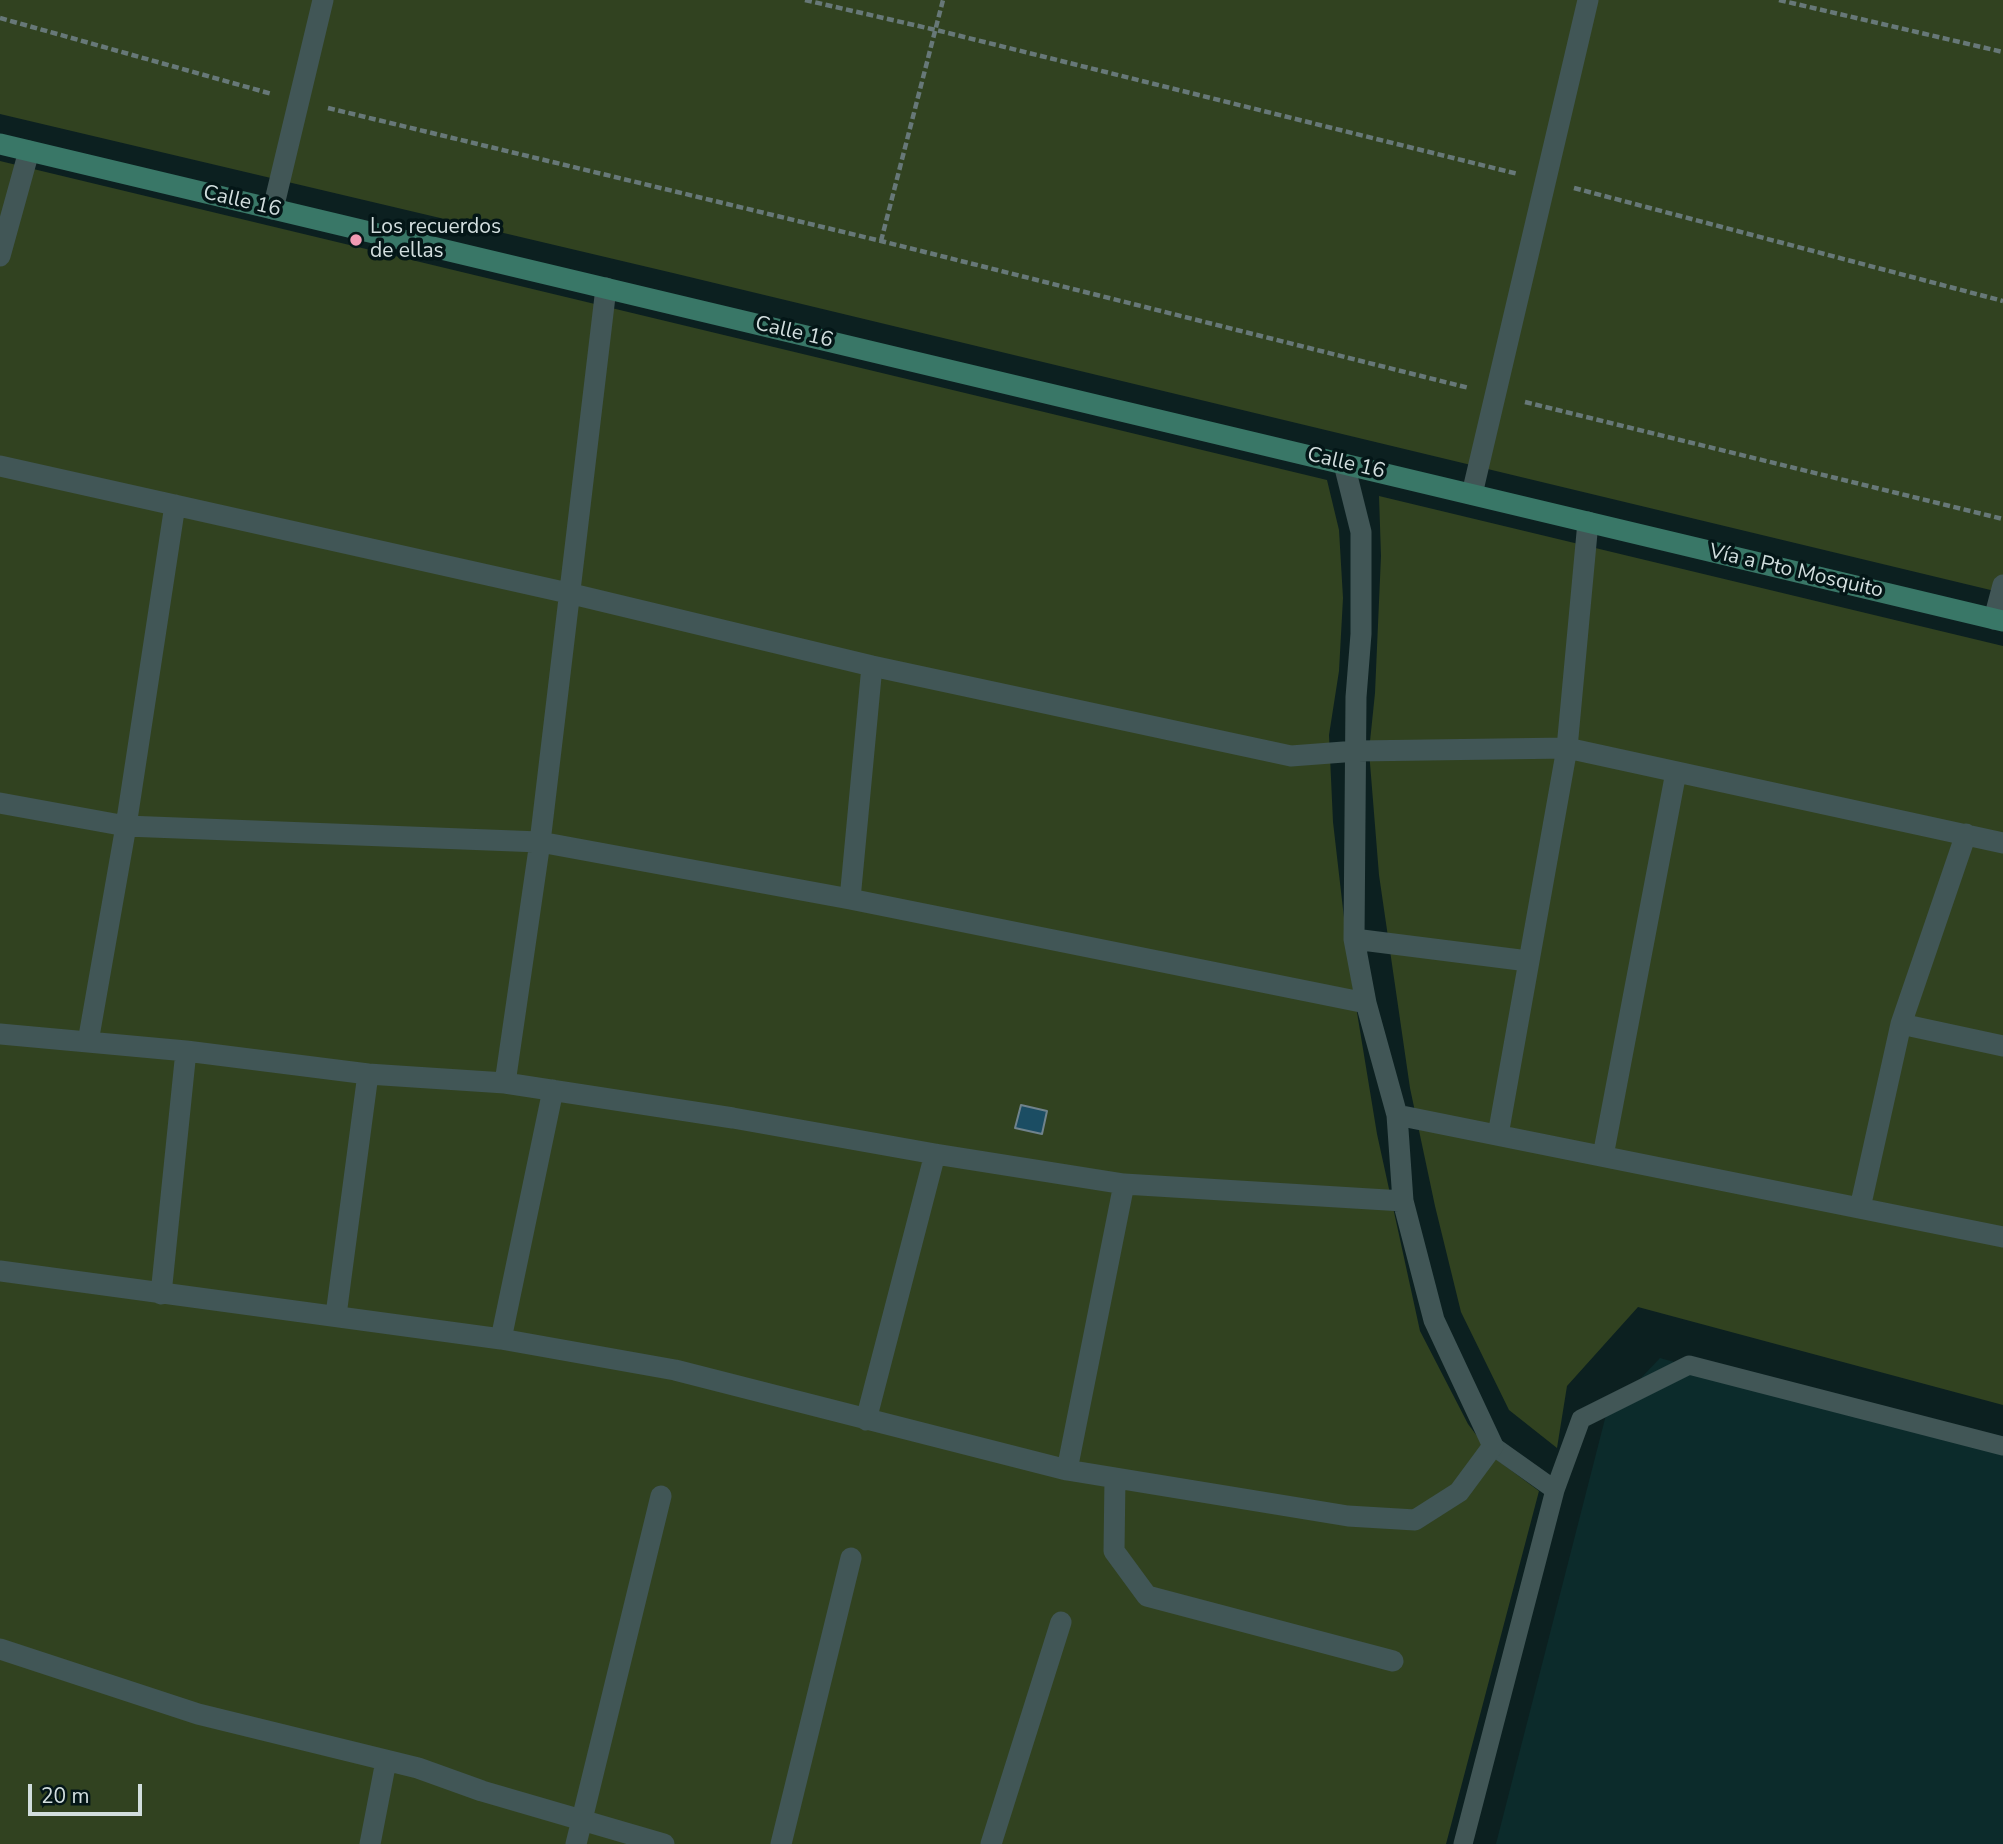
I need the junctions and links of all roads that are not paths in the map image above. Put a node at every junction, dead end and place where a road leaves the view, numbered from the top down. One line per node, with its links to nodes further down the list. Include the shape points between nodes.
1 (323, 0): 5 (street)
2 (1588, 0): 10 (street)
3 (0, 144): 4 (street, Calle 16)
4 (29, 151): 5 (street, Calle 16); 6 (street)
5 (273, 209): 7 (street, Calle 16)
6 (0, 257)
7 (606, 288): 8 (street, Calle 16); 14 (street)
8 (1344, 464): 10 (street, Calle 16); 18 (street, via 1361,532)
9 (0, 466): 11 (street)
10 (1472, 494): 12 (street, Calle 16)
11 (175, 505): 14 (street); 21 (street)
12 (1588, 522): 15 (street, Vía a Pto Mosquito); 17 (street)
13 (2003, 585): 15 (street)
14 (568, 593): 16 (street); 23 (street)
15 (1999, 620)
16 (872, 666): 18 (street, via 1291,757); 25 (street)
17 (1567, 748): 18 (street); 19 (street); 27 (street)
18 (1357, 751): 26 (street)
19 (1676, 772): 22 (street); 40 (street)
20 (0, 803): 21 (street)
21 (126, 825): 23 (street); 31 (street)
22 (1966, 834): 24 (street); 29 (street)
23 (540, 842): 25 (street); 35 (street)
24 (2003, 843)
25 (850, 899): 28 (street)
26 (1354, 939): 27 (street); 28 (street)
27 (1528, 961): 38 (street)
28 (1366, 1003): 37 (street)
29 (1901, 1024): 32 (street); 43 (street)
30 (0, 1037): 31 (street)
31 (88, 1042): 33 (street)
32 (2003, 1046)
33 (186, 1051): 34 (street); 46 (street)
34 (368, 1074): 35 (street); 47 (street)
35 (505, 1083): 36 (street)
36 (553, 1090): 39 (street); 48 (street)
37 (1397, 1115): 38 (street); 42 (street)
38 (1498, 1135): 40 (street)
39 (935, 1154): 41 (street); 49 (street)
40 (1603, 1156): 43 (street)
41 (1124, 1184): 42 (street); 52 (street)
42 (1403, 1201): 51 (street, via 1434,1320)
43 (1860, 1208): 44 (street)
44 (2003, 1237)
45 (0, 1271): 46 (street)
46 (161, 1294): 47 (street)
47 (335, 1315): 48 (street)
48 (501, 1339): 49 (street, via 675,1370)
49 (866, 1420): 52 (street)
50 (2003, 1446): 54 (lane, via 1689,1365 1581,1419)
51 (1493, 1447): 53 (street, via 1459,1492 1415,1520 1348,1516); 54 (lane)
52 (1067, 1470): 53 (street)
53 (1115, 1478): 59 (street, via 1114,1552 1147,1596)
54 (1555, 1490): 67 (lane)
55 (661, 1496): 61 (street)
56 (851, 1558): 65 (street)
57 (1060, 1622): 66 (street)
58 (0, 1649): 60 (street, via 198,1714)
59 (1393, 1661)
60 (386, 1761): 61 (street); 62 (street)
61 (581, 1820): 63 (street); 64 (street)
62 (370, 1844)
63 (576, 1844)
64 (664, 1844)
65 (780, 1844)
66 (991, 1844)
67 (1463, 1844)

